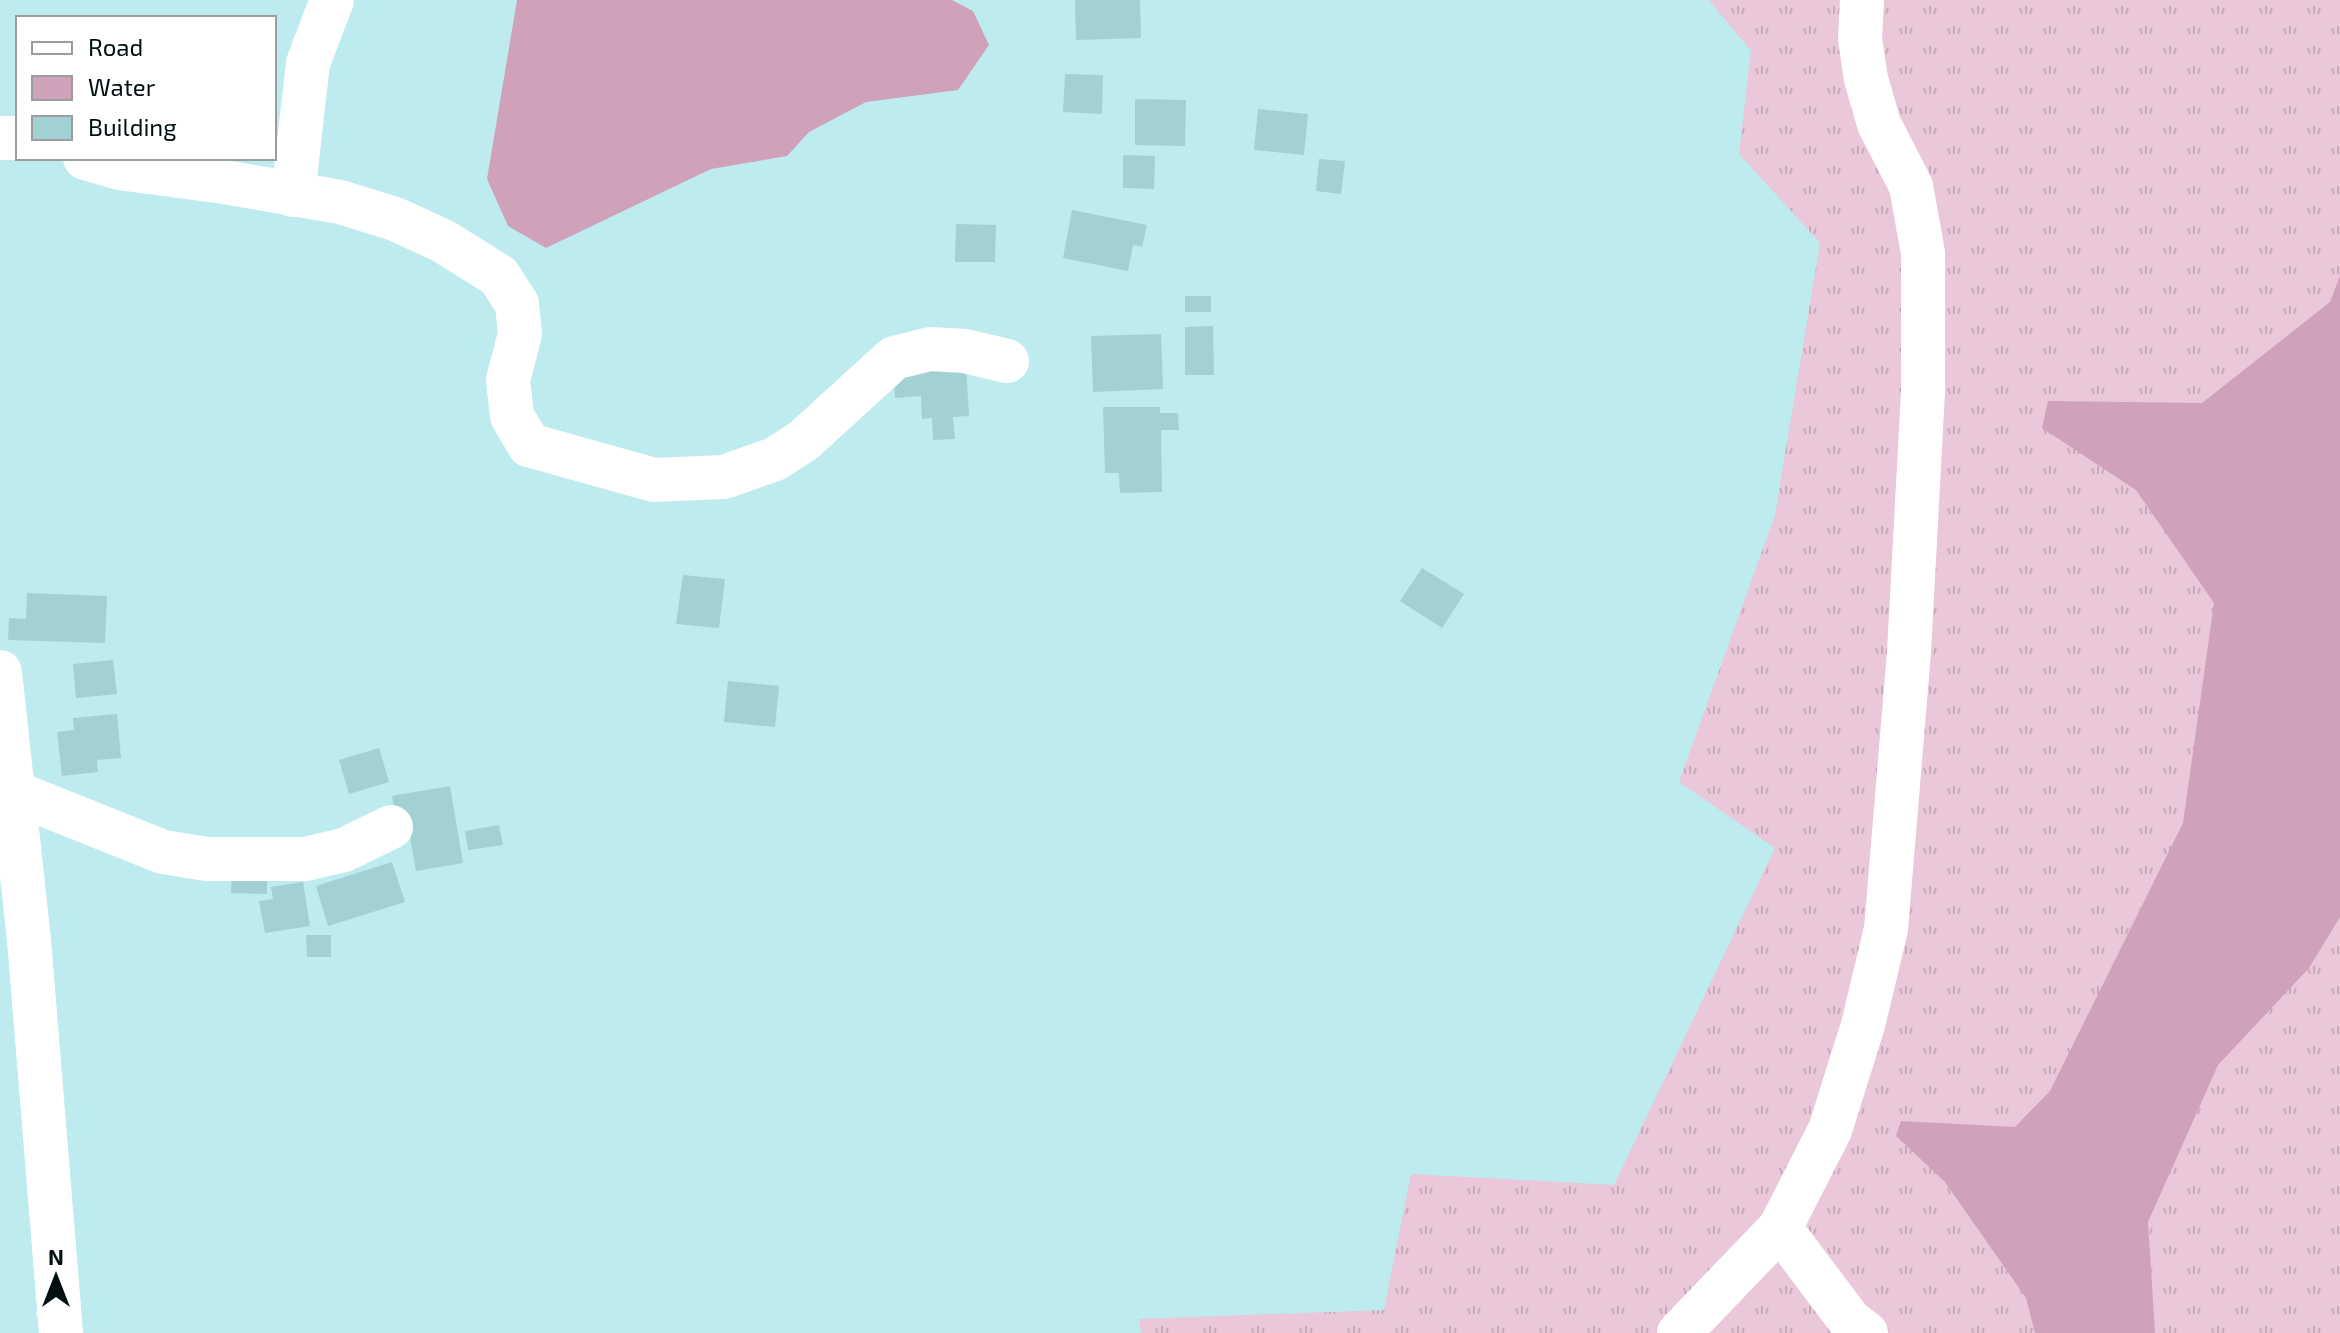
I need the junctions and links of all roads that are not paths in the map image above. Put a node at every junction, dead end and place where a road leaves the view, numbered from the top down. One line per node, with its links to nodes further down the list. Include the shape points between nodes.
1 (332, 0): 4 (street, via 308,63)
2 (1862, 0): 9 (street, via 1866,79 1879,124 1911,186 1923,253 1923,392 1909,652 1886,929 1830,1130)
3 (92, 160): 4 (street)
4 (293, 195): 5 (street, via 395,219 499,276 517,304 520,334 508,380 512,416 529,445 654,480 724,477 775,459 803,441 894,358 930,349)
5 (1007, 361)
6 (0, 672): 7 (street)
7 (13, 792): 8 (street, via 163,852 207,859 305,859 344,850); 10 (street)
8 (391, 827)
9 (1780, 1228): 11 (street); 12 (street, via 1834,1302)
10 (61, 1333)
11 (1679, 1333)
12 (1866, 1333)

